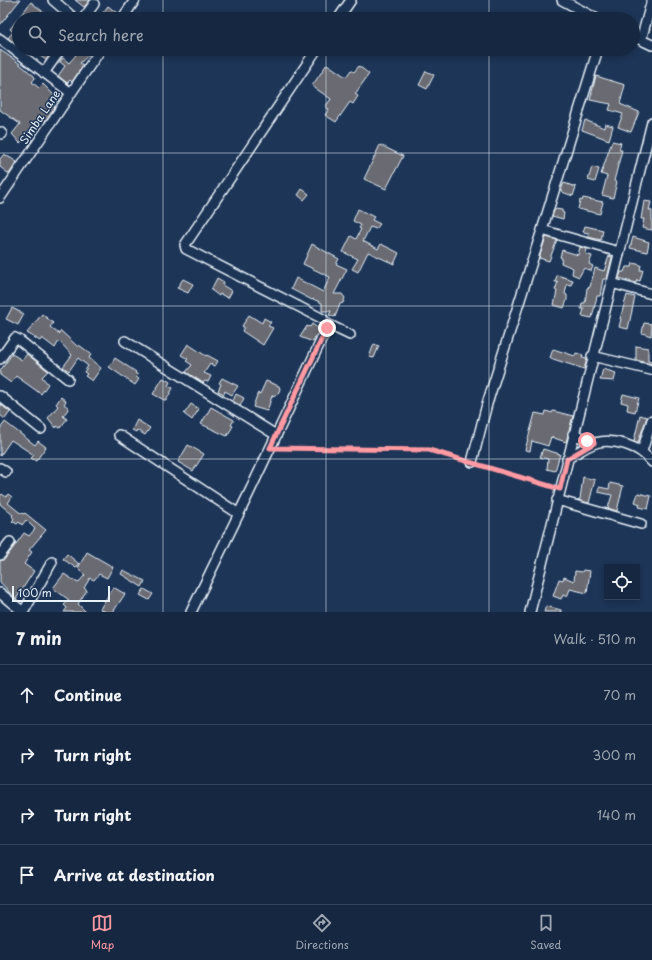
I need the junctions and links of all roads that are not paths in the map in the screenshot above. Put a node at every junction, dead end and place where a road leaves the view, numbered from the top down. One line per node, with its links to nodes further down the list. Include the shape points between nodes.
1 (53, 0): 7 (street)
2 (135, 0): 9 (street)
3 (352, 0): 10 (street)
4 (562, 0): 11 (street)
5 (652, 0): 12 (street)
6 (94, 4): 8 (street)
7 (67, 12)
8 (88, 12)
9 (127, 12)
10 (343, 12)
11 (584, 12)
12 (640, 30)
13 (0, 39): 16 (street)
14 (640, 39): 15 (street)
15 (652, 45)
16 (12, 48)
17 (22, 56): 22 (street)
18 (56, 56): 22 (street)
19 (96, 56): 23 (street, Simba Lane)
20 (312, 56): 30 (street, via 185,245 186,249 323,319)
21 (596, 56): 26 (street)
22 (44, 73): 23 (street)
23 (71, 93): 25 (street, Simba Lane)
24 (652, 122): 27 (street)
25 (0, 198)
26 (542, 230): 27 (street); 46 (street)
27 (619, 252): 28 (street)
28 (611, 283): 29 (street); 33 (street)
29 (652, 294)
30 (327, 324): 31 (street); 42 (street)
31 (350, 335)
32 (125, 341): 42 (street)
33 (592, 356): 35 (street); 40 (street)
34 (0, 359): 36 (street, via 15,338)
35 (651, 370)
36 (68, 379)
37 (0, 396): 39 (street)
38 (652, 420): 44 (street)
39 (41, 429)
40 (573, 434): 43 (street); 45 (street)
41 (119, 435): 49 (street)
42 (276, 436): 49 (street)
43 (594, 443): 44 (street, via 612,440); 45 (street)
44 (646, 452): 47 (street)
45 (567, 459): 48 (street)
46 (472, 462)
47 (652, 462)
48 (557, 500): 50 (street); 57 (street)
49 (239, 514): 56 (street)
50 (641, 524)
51 (10, 542): 52 (street)
52 (0, 555)
53 (52, 562): 55 (street)
54 (0, 593): 55 (street)
55 (23, 612)
56 (191, 612)
57 (530, 612)

